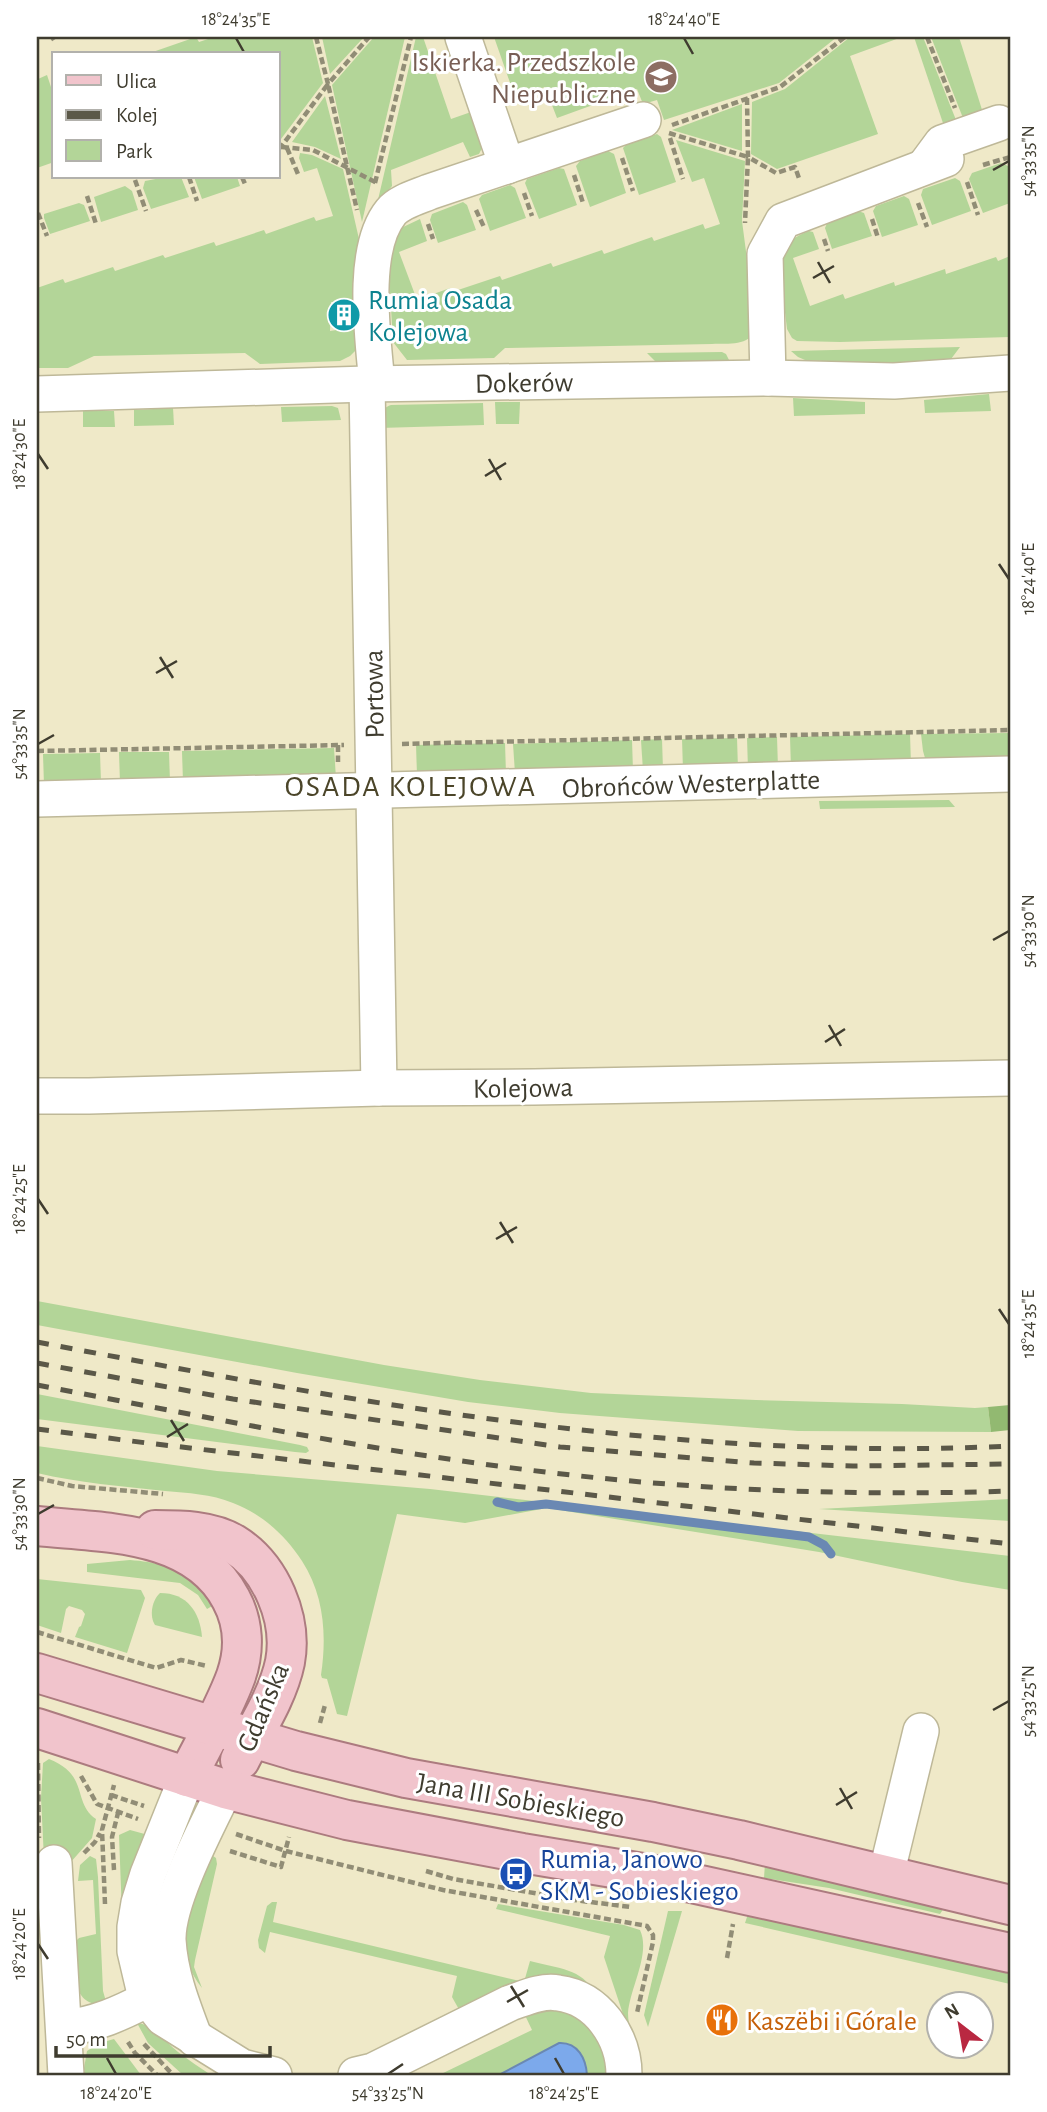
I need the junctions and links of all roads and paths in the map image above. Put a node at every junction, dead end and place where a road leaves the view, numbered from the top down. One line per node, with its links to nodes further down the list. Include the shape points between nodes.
1 (316, 37): 6 (path)
2 (369, 37): 6 (path)
3 (411, 37): 23 (path)
4 (463, 37): 20 (street)
5 (845, 37): 7 (path, via 780,87)
6 (328, 84): 10 (path); 14 (path)
7 (747, 98): 9 (path); 12 (path)
8 (999, 123): 13 (street, via 942,143)
9 (660, 127): 12 (path); 20 (street, Portowa); 21 (path)
10 (282, 148): 14 (path, via 313,150); 17 (path)
11 (622, 156): 26 (path)
12 (748, 157): 16 (path); 39 (path)
13 (945, 166): 35 (path); 42 (street, via 783,221 765,254)
14 (347, 167): 23 (path); 33 (path)
15 (573, 172): 31 (path)
16 (776, 173)
17 (298, 174)
18 (189, 178): 29 (path)
19 (242, 178): 24 (path)
20 (515, 179): 36 (path); 43 (street, Portowa, via 429,192 392,211 381,229 373,262)
21 (683, 179)
22 (135, 180): 32 (path)
23 (375, 182): 25 (path); 27 (path)
24 (245, 184)
25 (383, 186)
26 (633, 191)
27 (372, 195)
28 (87, 196): 37 (path)
29 (197, 201)
30 (918, 201): 38 (path)
31 (583, 203)
32 (146, 211)
33 (357, 212)
34 (38, 213): 40 (path)
35 (978, 215)
36 (532, 216)
37 (96, 224)
38 (927, 227)
39 (747, 232)
40 (47, 236)
41 (1010, 373): 42 (street, Dokerów, via 894,380)
42 (768, 378): 43 (street, Dokerów)
43 (372, 384): 44 (street, Dokerów); 50 (street, Portowa)
44 (37, 394)
45 (1010, 730): 46 (path)
46 (398, 744)
47 (347, 745): 48 (path)
48 (37, 751)
49 (1010, 774): 50 (street, Obrońców Westerplatte)
50 (374, 792): 51 (street, Obrońców Westerplatte); 53 (street, Portowa)
51 (37, 799)
52 (1010, 1077): 53 (street, Kolejowa)
53 (379, 1088): 54 (street, Kolejowa)
54 (37, 1096)
55 (37, 1526): 56 (main road, Gdańska)
56 (122, 1535): 60 (main road, Gdańska, via 186,1553 209,1568 236,1609 242,1632 236,1675); 62 (main road, Gdańska, via 156,1530 212,1535 247,1554 269,1581 285,1629 285,1662)
57 (37, 1632): 58 (path, via 156,1668 181,1660)
58 (210, 1667)
59 (37, 1674): 60 (main road, Jana III Sobieskiego)
60 (212, 1727): 62 (main road, Jana III Sobieskiego); 65 (main road, Gdańska)
61 (921, 1731): 72 (street)
62 (251, 1738): 66 (main road, Gdańska); 72 (main road, Jana III Sobieskiego, via 406,1778 653,1822)
63 (37, 1740): 65 (main road, Jana III Sobieskiego); 71 (path, via 40,1862)
64 (79, 1770): 69 (path, via 97,1804)
65 (187, 1777): 66 (main road, Jana III Sobieskiego); 75 (street, via 148,1874 135,1927 135,1951)
66 (225, 1789): 74 (main road, Jana III Sobieskiego, via 347,1820 655,1875); 78 (street, via 170,1917 168,1940 175,1986)
67 (111, 1795): 68 (path)
68 (154, 1809)
69 (142, 1821)
70 (228, 1831): 76 (path, via 443,1890 647,1926 653,1942)
71 (54, 1863): 77 (street)
72 (886, 1875): 73 (main road, Jana III Sobieskiego)
73 (1010, 1905)
74 (1010, 1953)
75 (148, 1998): 77 (street, via 100,2021); 78 (street, via 163,2018)
76 (637, 2021)
77 (64, 2028): 79 (street)
78 (195, 2039): 80 (street, via 242,2067)
79 (66, 2075)
80 (274, 2075)
81 (356, 2075): 82 (street, via 373,2071 510,2003 557,1992 584,2001 608,2022 622,2052)
82 (624, 2075)

